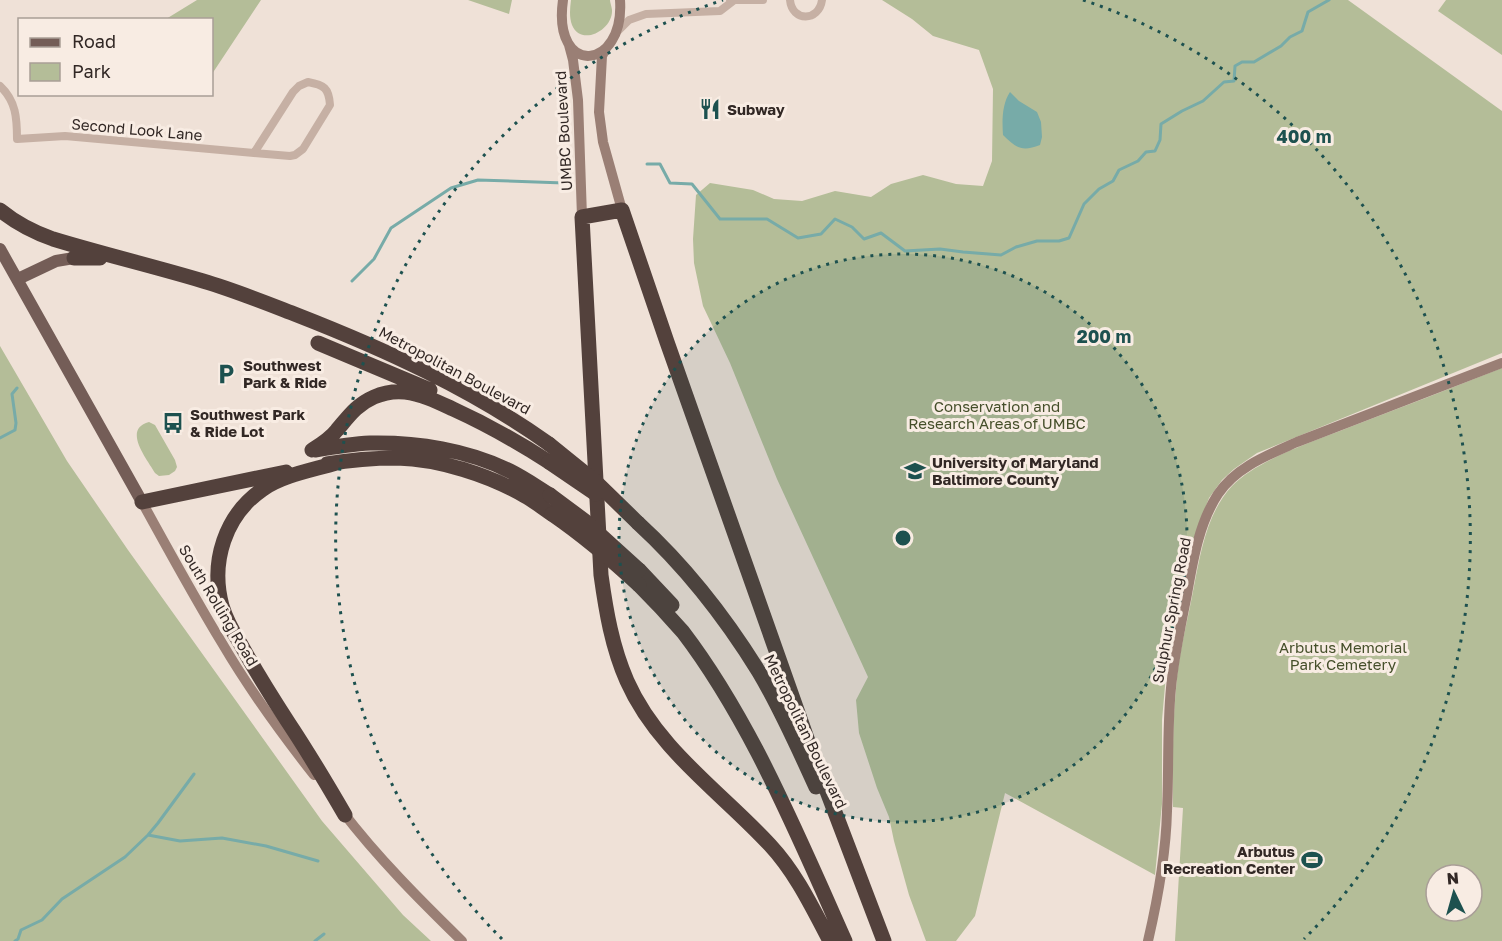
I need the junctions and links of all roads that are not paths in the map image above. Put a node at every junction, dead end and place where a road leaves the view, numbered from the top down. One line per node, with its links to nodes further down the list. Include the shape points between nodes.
1 (563, 0): 8 (main road, UMBC Boulevard, via 563,31)
2 (620, 0): 7 (main road)
3 (732, 0): 4 (street); 7 (street, via 720,11 646,14 629,20)
4 (764, 0)
5 (790, 0): 6 (street, via 792,9 806,17 819,10)
6 (822, 0)
7 (615, 34): 9 (main road)
8 (569, 45): 9 (main road, via 585,57); 14 (main road, UMBC Boulevard, via 578,100)
9 (606, 48): 13 (main road, via 602,56 599,112)
10 (0, 86): 11 (street, Second Look Lane, via 15,108 17,139 65,136)
11 (254, 153): 11 (street, Second Look Lane, via 290,156 303,149 330,105 327,90 308,82 299,86)
12 (0, 210): 17 (highway, via 33,232)
13 (622, 210): 14 (highway); 29 (highway, via 809,744)
14 (582, 217): 27 (highway, via 601,574 616,654 627,682 661,736 771,846 793,873)
15 (0, 249): 18 (main road, South Rolling Road)
16 (74, 258): 17 (highway); 18 (main road, via 56,261)
17 (141, 264): 21 (highway, Metropolitan Boulevard, via 205,281 378,349 522,424)
18 (18, 279): 23 (main road, South Rolling Road)
19 (318, 343): 21 (highway, via 479,411)
20 (1502, 363): 30 (main road, Sulphur Spring Road, via 1266,456 1231,479 1218,495 1192,565 1177,646 1168,723 1164,848)
21 (549, 453): 24 (highway, bridge, via 436,401 403,392 375,396 362,403 312,450 396,443 482,459 550,495 585,521); 29 (highway, Metropolitan Boulevard, bridge, via 596,482 664,547 738,639 797,746)
22 (336, 463): 23 (highway); 24 (highway, bridge, via 424,460 478,475 526,496); 25 (highway, via 279,480 251,499 226,533 218,586 222,608 254,669)
23 (142, 502): 25 (main road, South Rolling Road, via 250,687)
24 (639, 577): 28 (highway, via 683,632 746,730 794,824)
25 (345, 815): 26 (main road, South Rolling Road)
26 (462, 941)
27 (830, 941)
28 (845, 941)
29 (883, 941)
30 (1148, 941)

